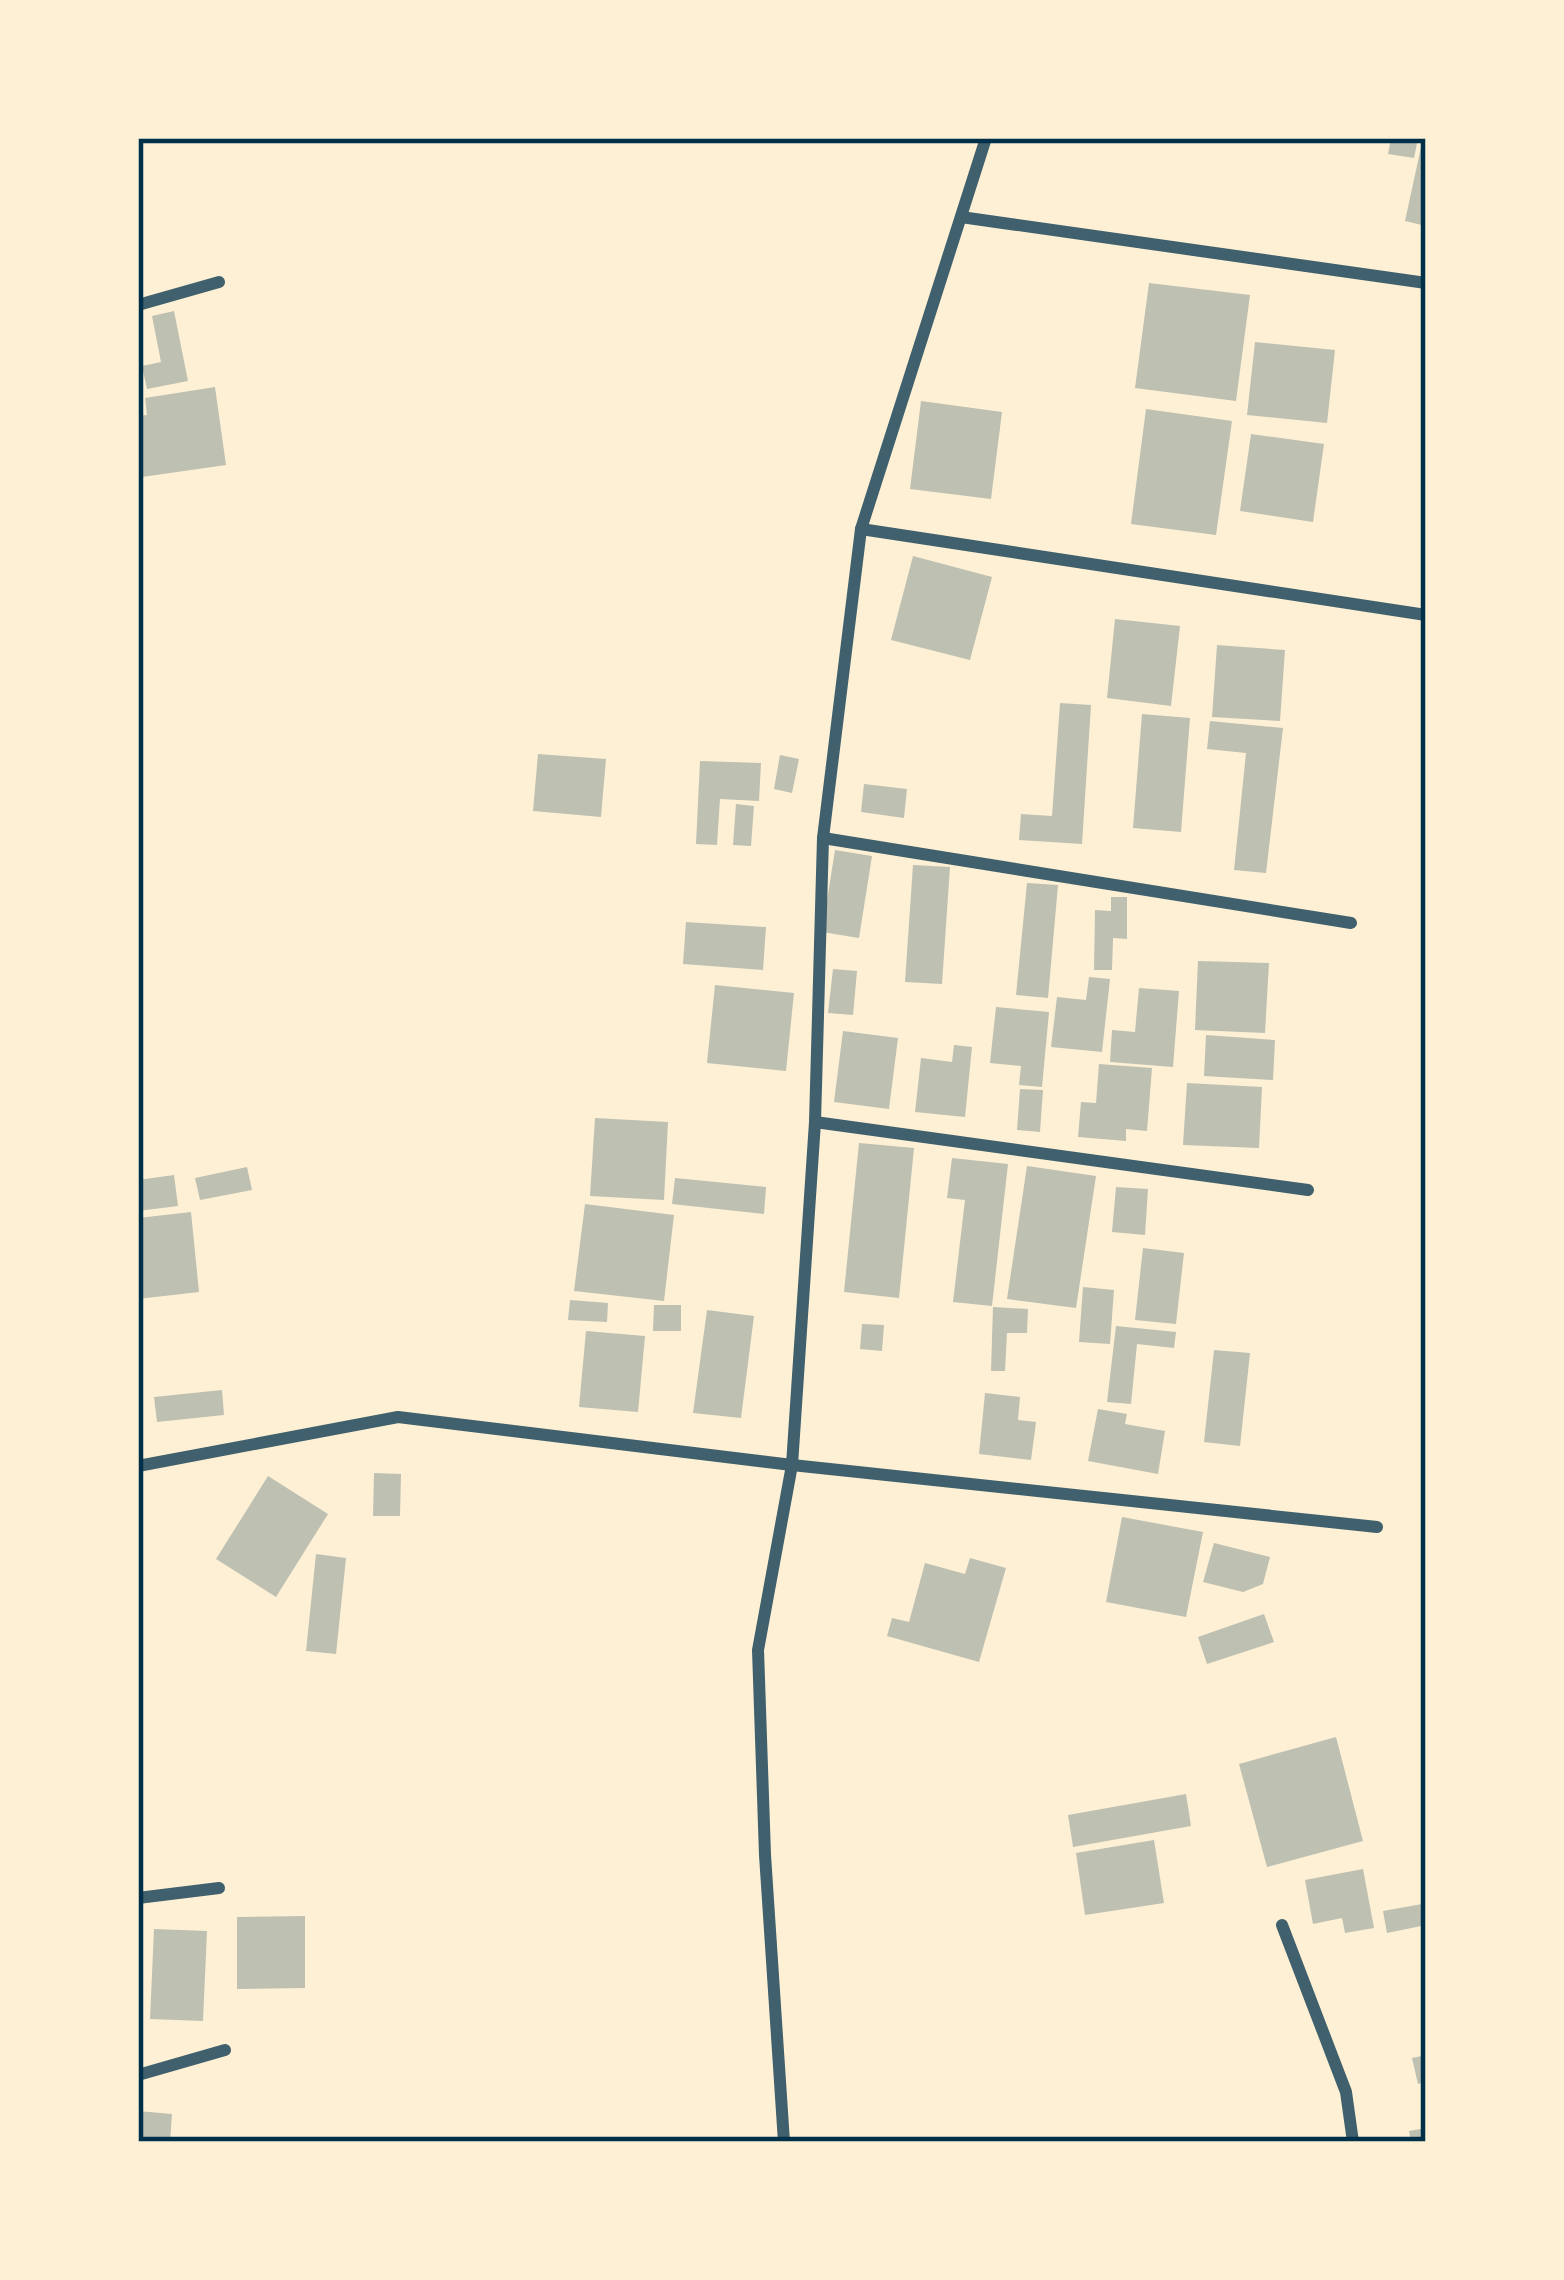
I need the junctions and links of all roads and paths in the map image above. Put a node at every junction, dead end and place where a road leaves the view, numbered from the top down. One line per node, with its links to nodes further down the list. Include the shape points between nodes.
1 (986, 138): 2 (street)
2 (961, 218): 4 (street); 6 (street)
3 (219, 282): 5 (street)
4 (1426, 283)
5 (138, 305)
6 (861, 529): 7 (street); 8 (street)
7 (1426, 615)
8 (823, 838): 9 (street); 10 (street)
9 (1351, 923)
10 (815, 1122): 11 (street); 12 (street)
11 (1308, 1190)
12 (792, 1465): 13 (street, via 398,1417); 14 (street); 20 (street, via 758,1650)
13 (138, 1466)
14 (1377, 1527)
15 (219, 1888): 16 (street)
16 (138, 1898)
17 (1282, 1925): 21 (street, via 1346,2092)
18 (225, 2050): 19 (street)
19 (138, 2075)
20 (784, 2142)
21 (1353, 2142)

